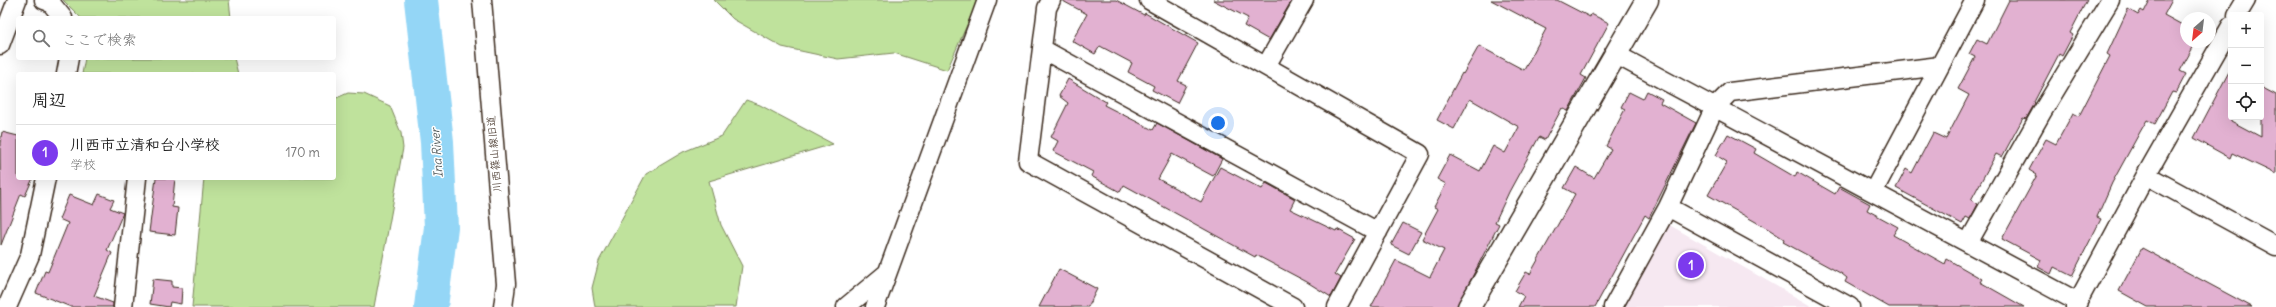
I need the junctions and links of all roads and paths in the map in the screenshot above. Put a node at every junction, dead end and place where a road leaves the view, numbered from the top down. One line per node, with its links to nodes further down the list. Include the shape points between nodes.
1 (17, 0): 15 (street)
2 (44, 0): 13 (street, via 50,2)
3 (482, 0): 35 (street, 川西篠山線旧道, via 506,284)
4 (987, 0): 31 (street)
5 (1051, 0): 16 (street, via 1047,8)
6 (1149, 0): 19 (street)
7 (1304, 0): 19 (street)
8 (1647, 0): 17 (street)
9 (1975, 0): 20 (street)
10 (2110, 0): 29 (street, via 2042,112)
11 (2246, 0): 12 (street)
12 (2239, 12)
13 (61, 16)
14 (2228, 31): 23 (street)
15 (0, 45)
16 (1042, 49): 28 (street); 38 (street, via 1028,161)
17 (1615, 54): 22 (street); 40 (street)
18 (69, 60): 21 (street)
19 (1266, 66): 28 (street, via 1420,154)
20 (1940, 66): 22 (street, via 1730,92); 26 (street)
21 (66, 72)
22 (1715, 107): 26 (street); 27 (street)
23 (2146, 175): 30 (street); 32 (street)
24 (46, 180): 33 (street, via 30,255)
25 (137, 180): 34 (street)
26 (1873, 192): 29 (street)
27 (1668, 207): 41 (street); 42 (street)
28 (1378, 232): 39 (street)
29 (1968, 243): 32 (street)
30 (2276, 246)
31 (888, 273): 36 (street); 37 (street)
32 (2076, 304)
33 (7, 307)
34 (123, 307)
35 (503, 307)
36 (846, 307)
37 (875, 307)
38 (1293, 307)
39 (1337, 307)
40 (1469, 307)
41 (1613, 307)
42 (1850, 307)

